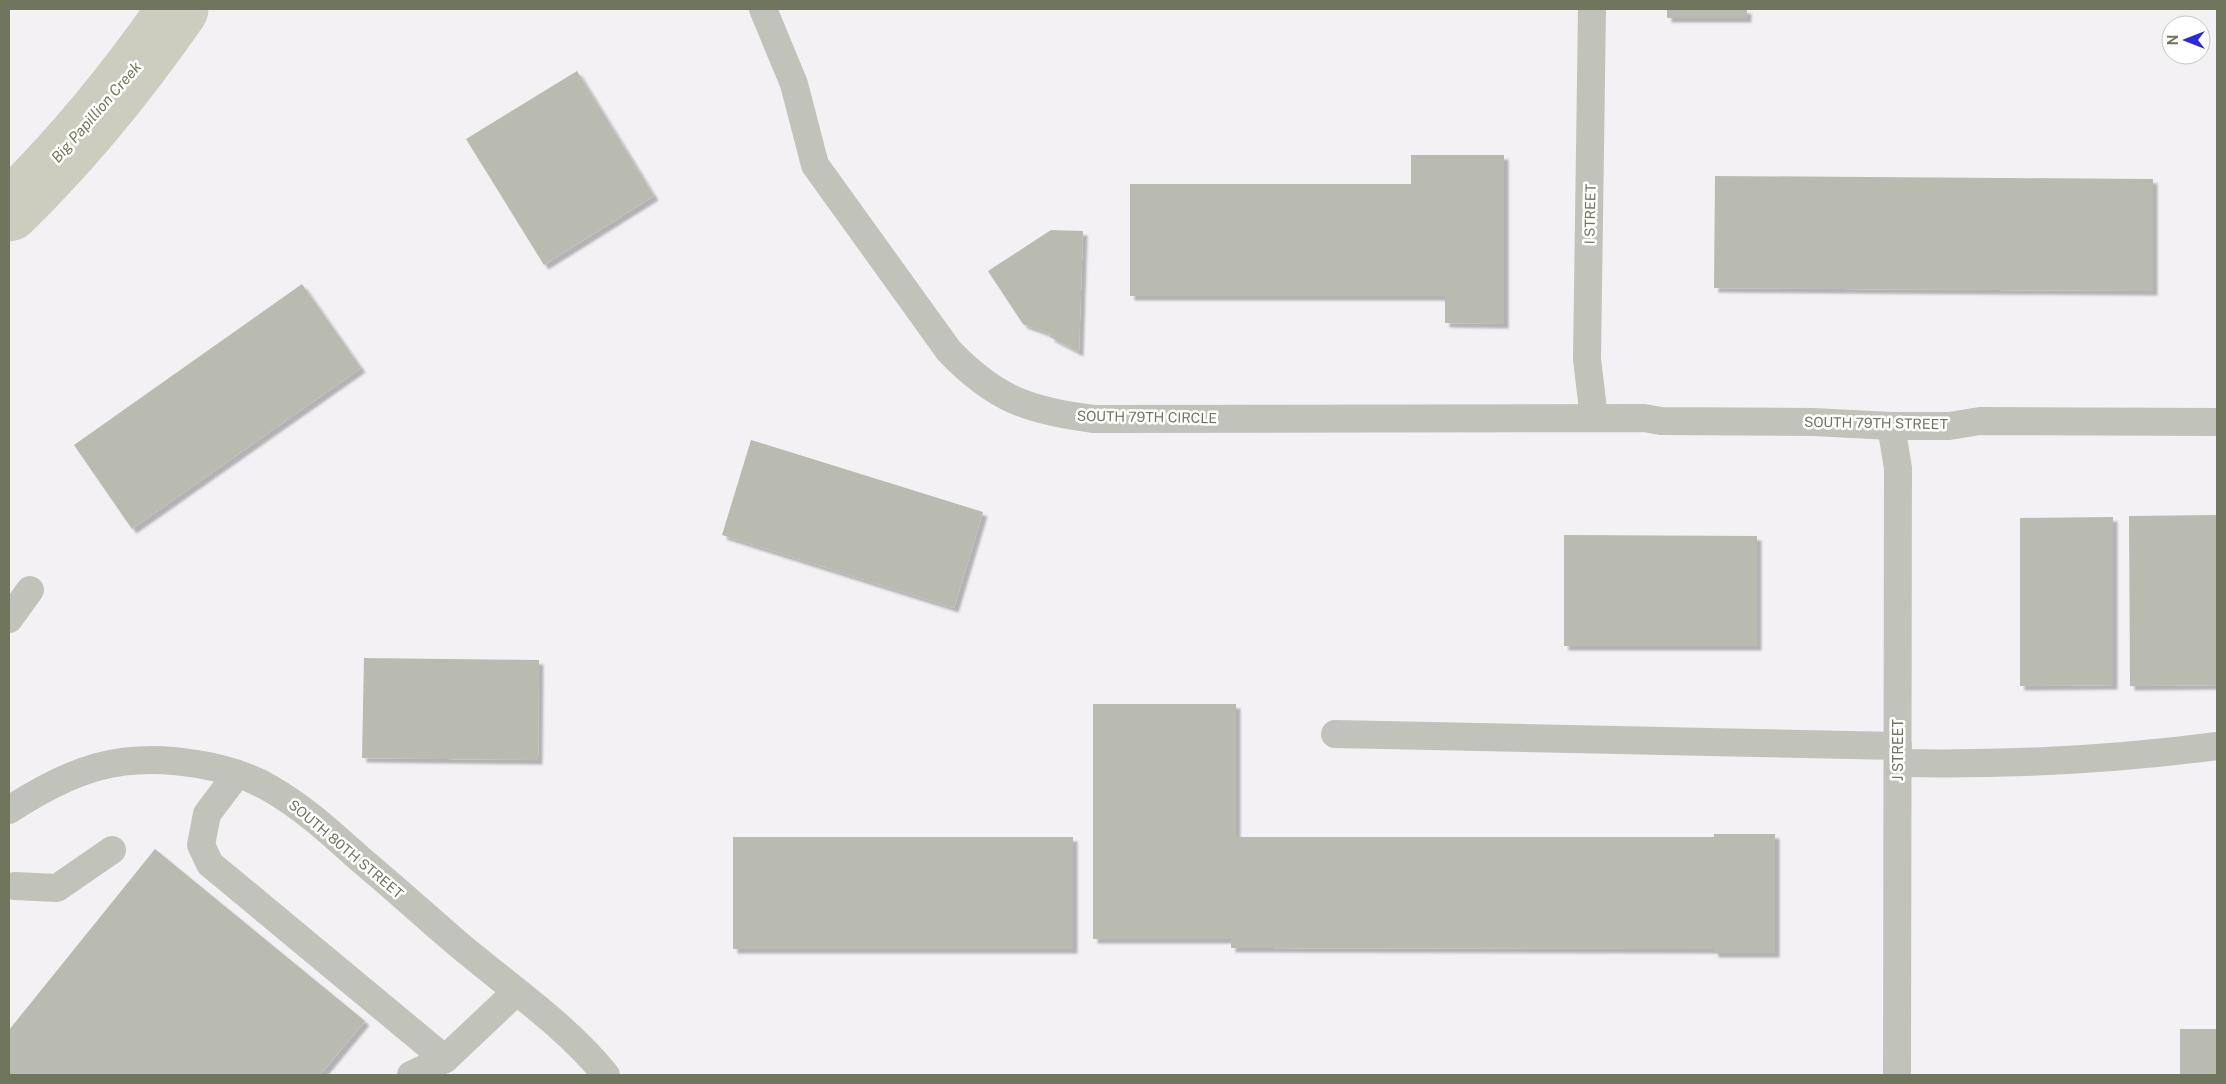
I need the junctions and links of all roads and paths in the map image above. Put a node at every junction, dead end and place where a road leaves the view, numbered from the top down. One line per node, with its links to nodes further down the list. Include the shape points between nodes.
1 (764, 9): 3 (street, SOUTH 79TH CIRCLE, via 794,84 815,165 949,351 989,386 1020,403 1045,411 1094,419)
2 (1592, 9): 3 (street, I STREET, via 1588,359)
3 (1594, 418): 5 (street, SOUTH 79TH STREET)
4 (2217, 422): 5 (street, SOUTH 79TH STREET, via 1980,421 1949,426)
5 (1891, 426): 10 (street, J STREET, via 1898,468)
6 (30, 590): 7 (street)
7 (9, 619)
8 (1336, 734): 10 (street)
9 (2217, 746): 10 (street, via 2163,753 1972,765)
10 (1898, 755): 19 (street, J STREET)
11 (237, 774): 12 (street, SOUTH 80TH STREET, via 222,768 167,759 108,763 72,775); 15 (street, SOUTH 80TH STREET, via 269,788 302,810); 16 (street, via 207,814 201,845 210,864)
12 (9, 810)
13 (112, 850): 14 (street, via 57,888)
14 (11, 885)
15 (516, 992): 16 (street); 18 (street, SOUTH 80TH STREET, via 571,1038)
16 (445, 1059): 17 (street)
17 (411, 1075)
18 (606, 1075)
19 (1897, 1075)

